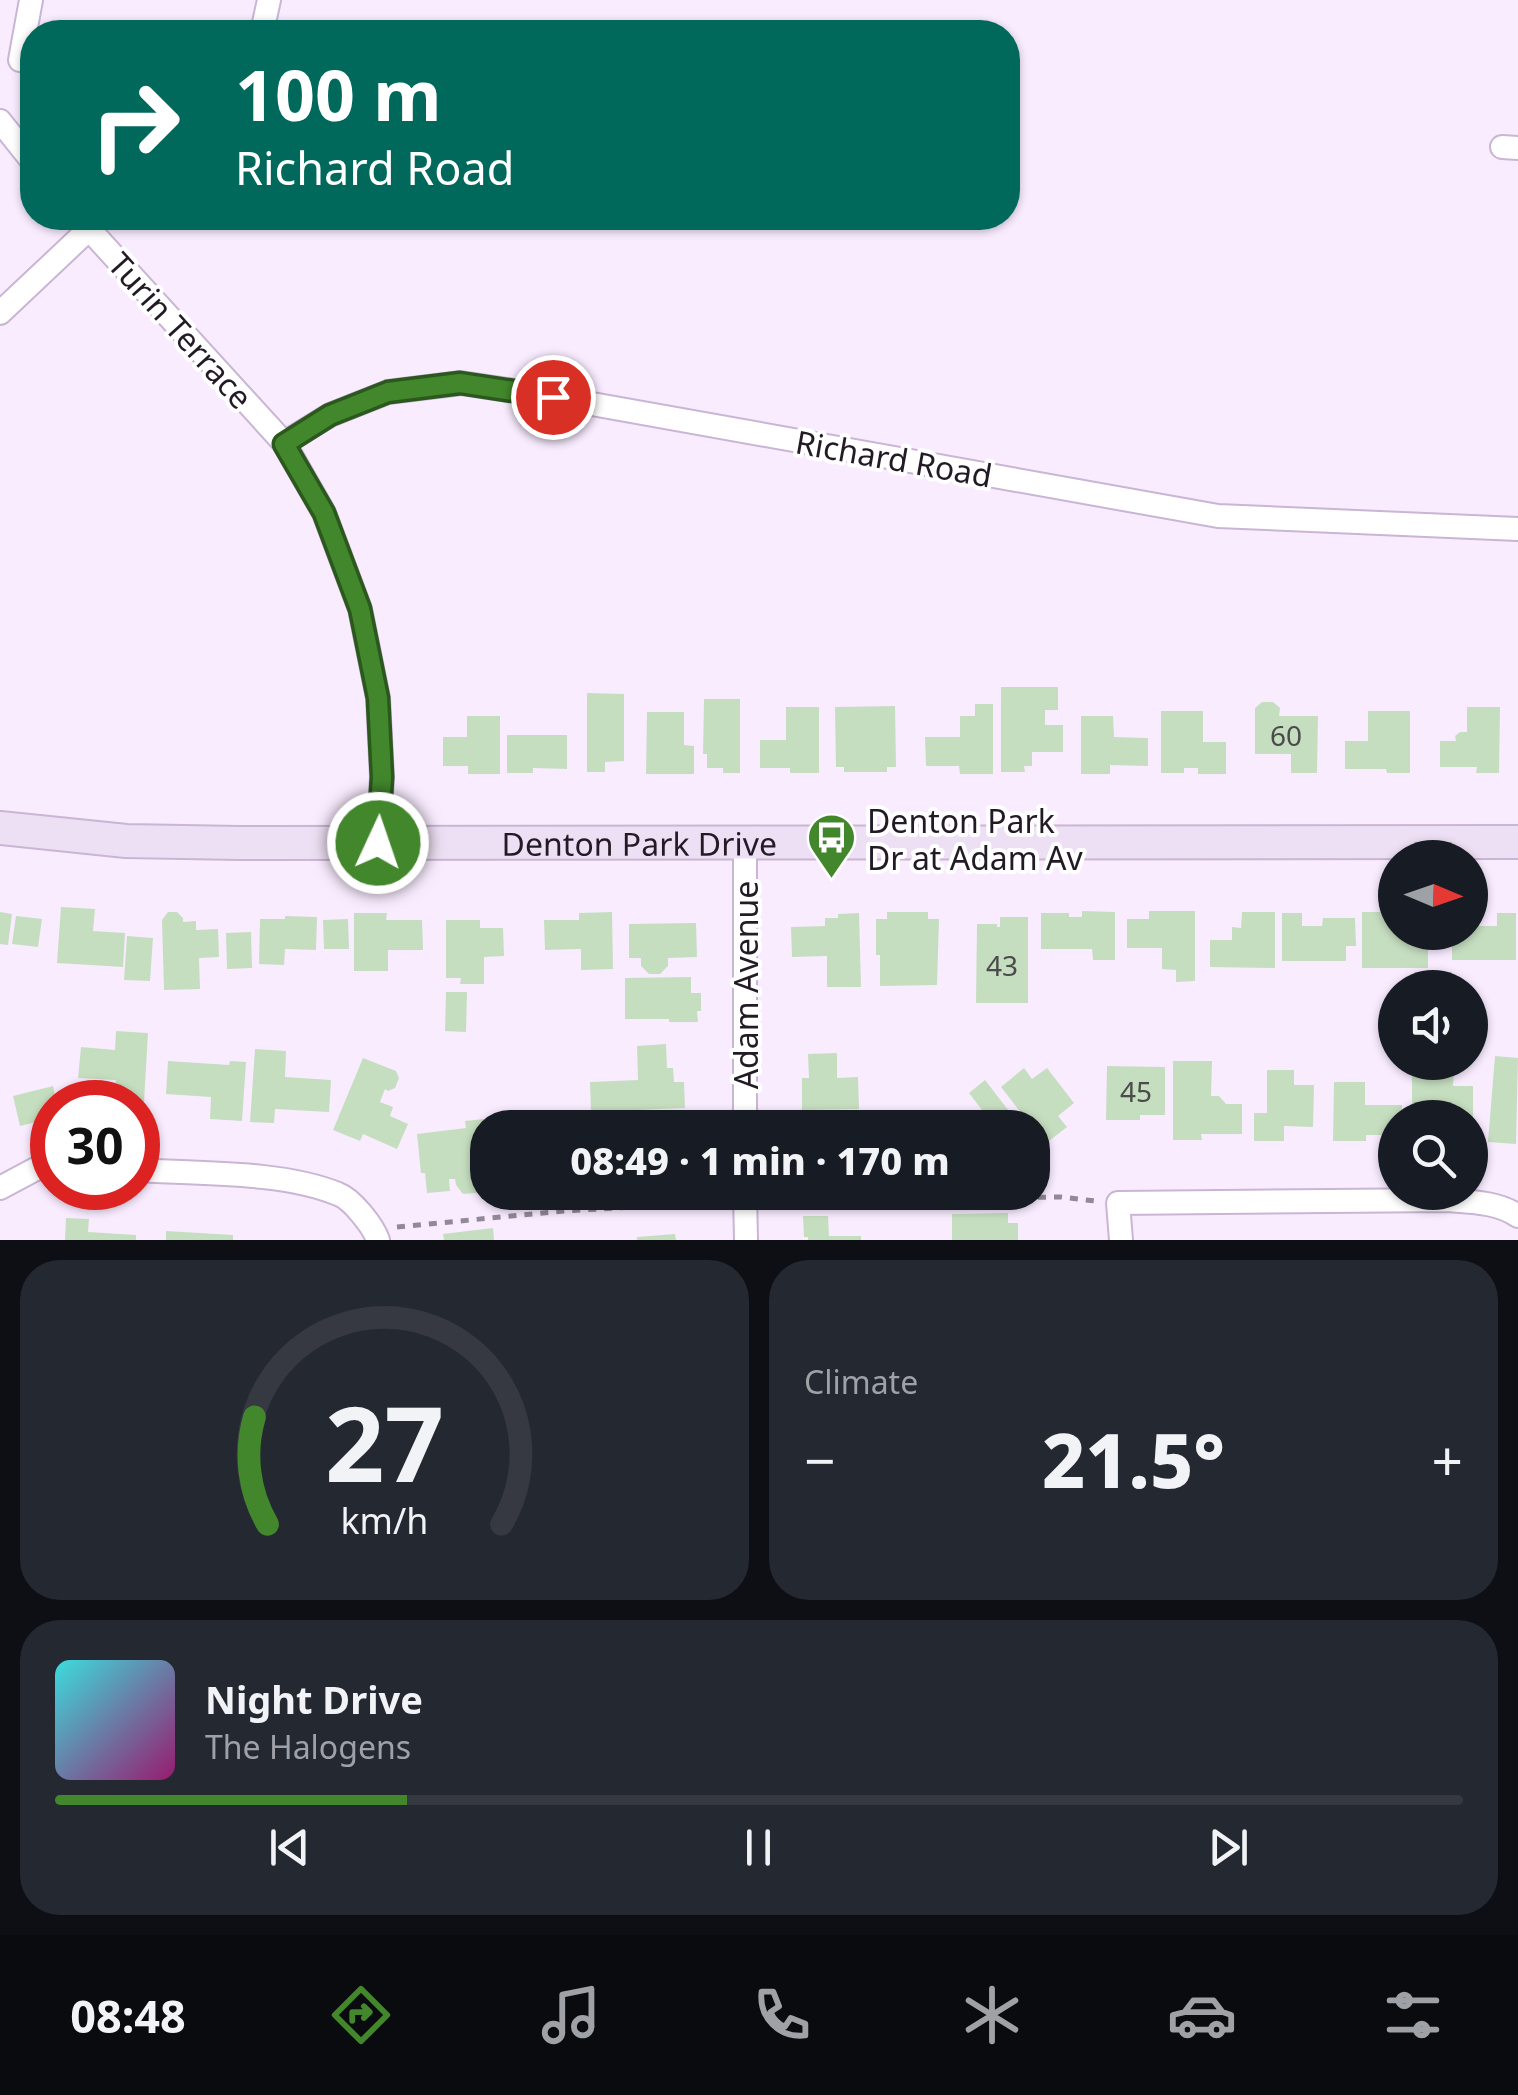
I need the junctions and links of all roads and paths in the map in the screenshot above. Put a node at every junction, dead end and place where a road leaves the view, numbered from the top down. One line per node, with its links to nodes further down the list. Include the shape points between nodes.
1 (0, 121): 2 (street)
2 (20, 146)
3 (78, 230): 5 (street)
4 (89, 230): 6 (street, Turin Terrace)
5 (0, 313)
6 (284, 444): 7 (street, Richard Road, via 330,415 388,392 460,383 1218,516); 10 (street, Turin Terrace, via 324,513 360,609 378,698)
7 (1518, 530)
8 (0, 828): 10 (main road, Denton Park Drive, via 126,841)
9 (1518, 842): 11 (main road, Denton Park Drive)
10 (378, 843): 11 (main road, Denton Park Drive)
11 (744, 844): 12 (street, Adam Avenue)
12 (745, 1110)
13 (160, 1171): 21 (street, via 281,1179 342,1195)
14 (30, 1172): 15 (street)
15 (0, 1188)
16 (1050, 1198): 17 (path)
17 (1118, 1203): 20 (street, via 1447,1200 1482,1202); 23 (street)
18 (564, 1210): 21 (path)
19 (745, 1210): 22 (street)
20 (1518, 1216)
21 (376, 1234)
22 (746, 1240)
23 (1120, 1240)

